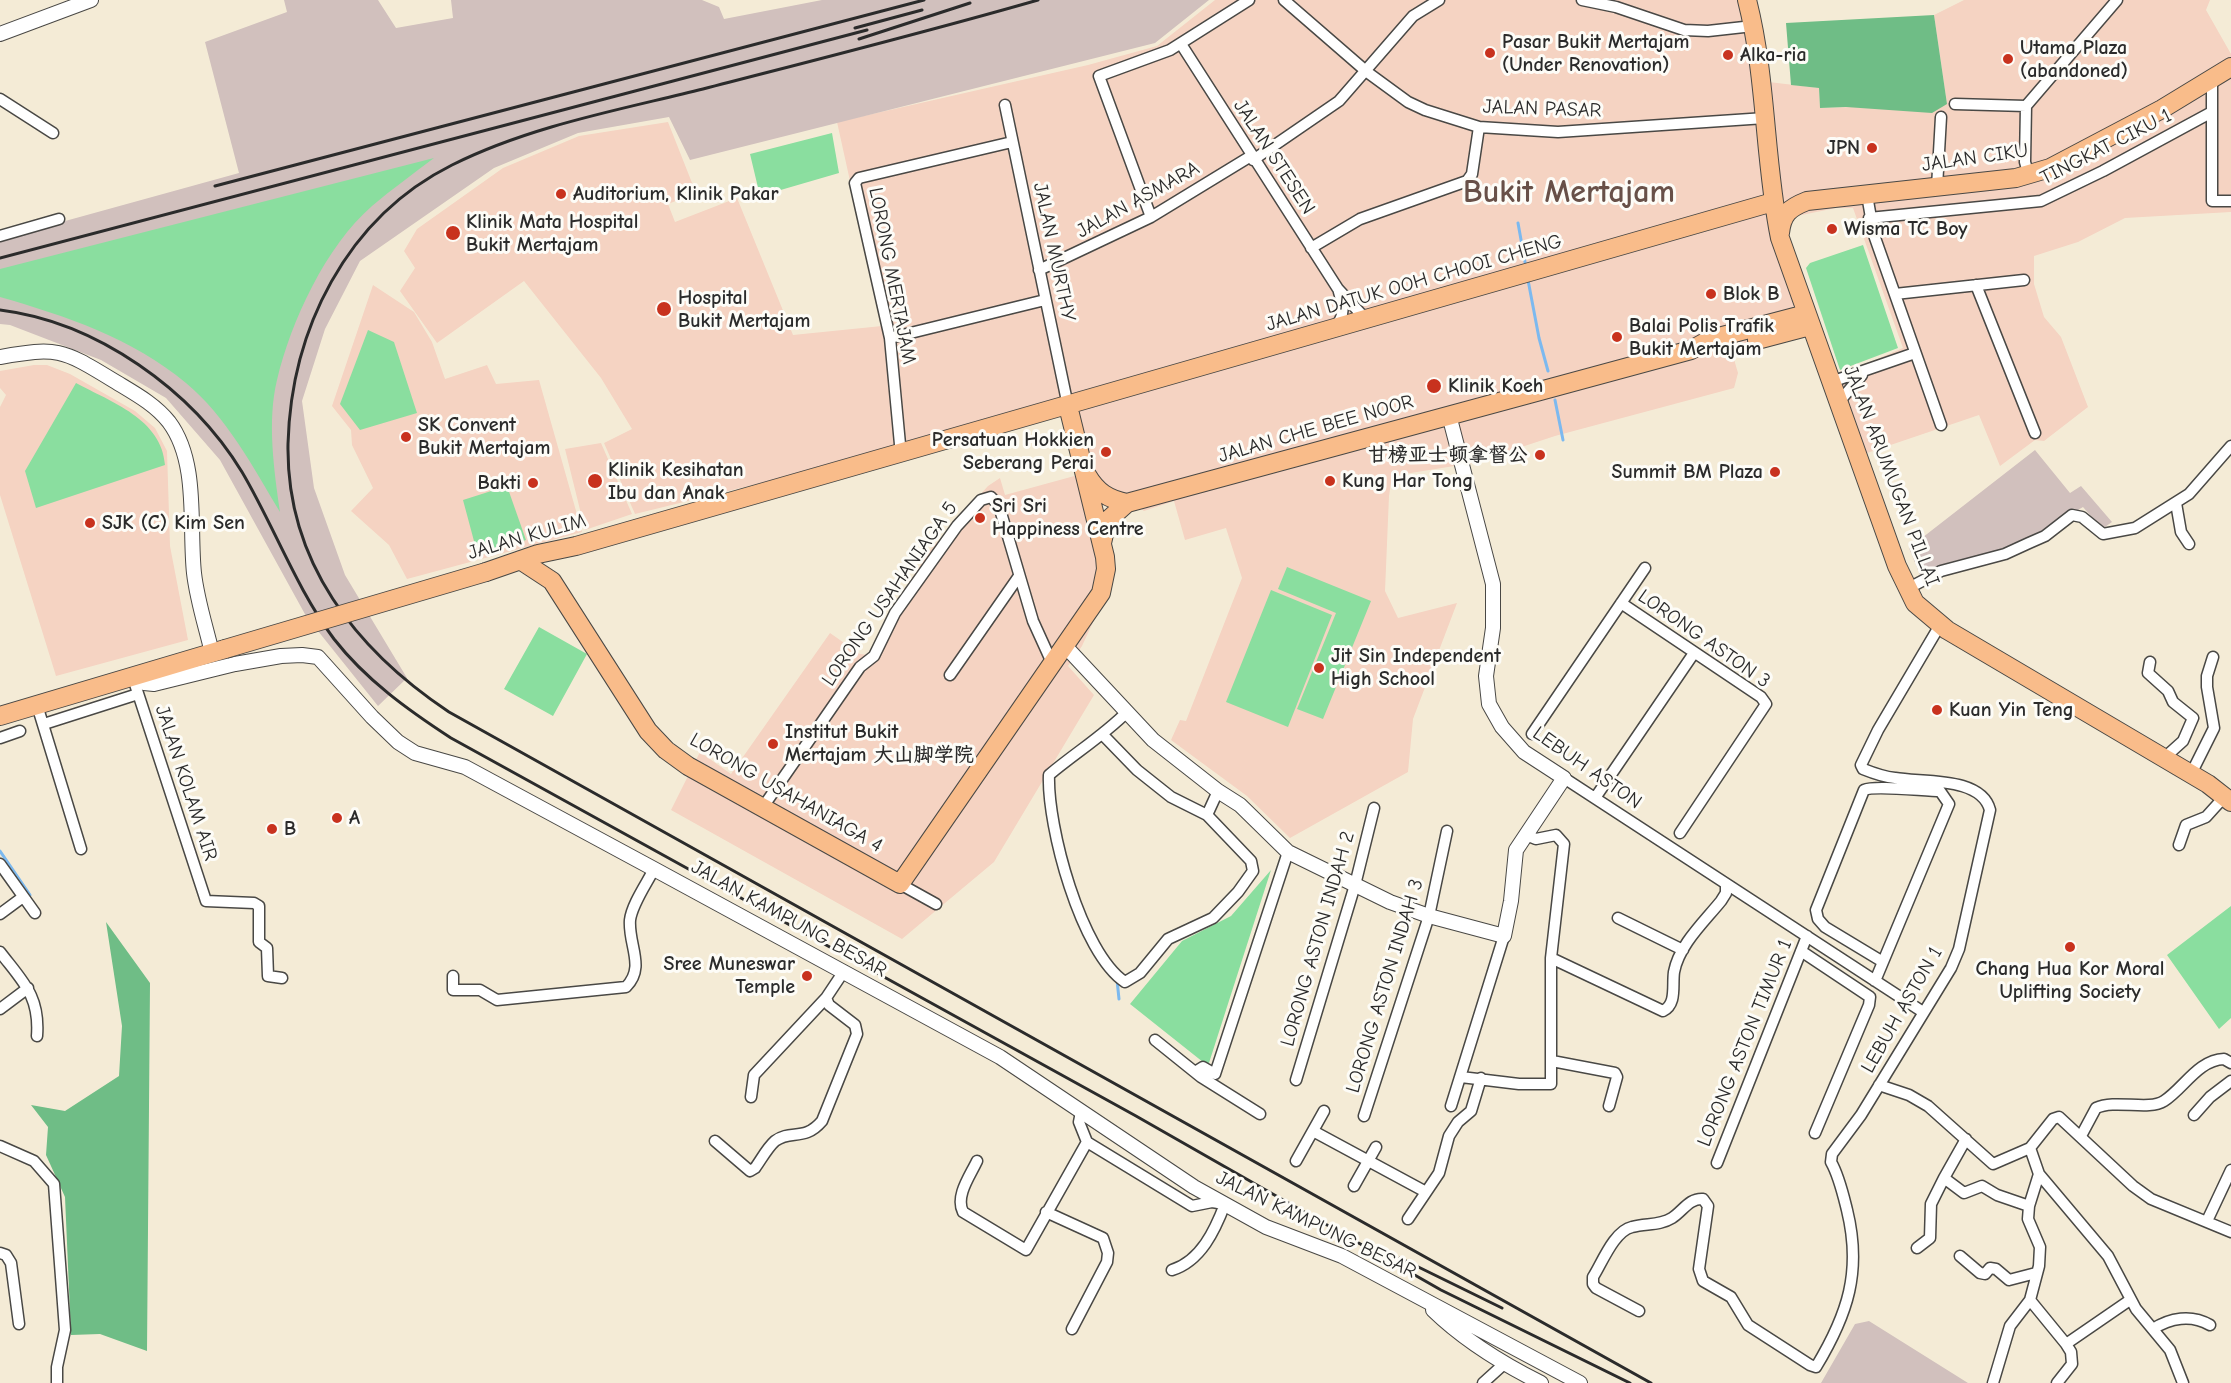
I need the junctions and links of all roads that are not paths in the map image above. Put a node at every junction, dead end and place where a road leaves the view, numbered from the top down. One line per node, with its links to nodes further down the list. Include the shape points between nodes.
1 (91, 0): 8 (street)
2 (1249, 0): 11 (street)
3 (1284, 0): 13 (street, JALAN PASAR)
4 (1439, 0): 13 (street, JALAN ASMARA, via 1413,16)
5 (1582, 0): 9 (street, via 1684,30)
6 (1747, 0): 9 (main road, JALAN ARUMUGAN PILLAI)
7 (2117, 0): 18 (street)
8 (65, 5): 10 (street)
9 (1753, 26): 21 (main road, JALAN ARUMUGAN PILLAI)
10 (0, 34)
11 (1181, 44): 25 (street, JALAN STESEN); 33 (street, via 1099,76)
12 (2231, 67): 14 (main road, JALAN CIKU)
13 (1367, 72): 22 (street, JALAN PASAR, via 1425,110); 25 (street, JALAN ASMARA, via 1339,101)
14 (2212, 79): 19 (street); 27 (main road, JALAN CIKU, via 2162,109)
15 (0, 99): 23 (street)
16 (1955, 104): 18 (street)
17 (1005, 105): 24 (street, JALAN MURTHY)
18 (2026, 106): 27 (street, via 2025,162)
19 (2212, 112): 31 (street, via 2212,201); 34 (street, TINGKAT CIKU 1, via 2041,201)
20 (1941, 117): 28 (street)
21 (1765, 118): 22 (street, JALAN PASAR, via 1558,132); 26 (main road, JALAN ARUMUGAN PILLAI)
22 (1479, 127): 38 (street, via 1472,174 1467,181 1360,219)
23 (53, 133)
24 (1012, 142): 39 (street, JALAN MURTHY); 48 (street, LORONG MERTAJAM, via 859,178 855,183)
25 (1252, 158): 33 (street, JALAN ASMARA); 38 (street, JALAN STESEN)
26 (1771, 170): 30 (main road, via 1786,194); 32 (main road, JALAN ARUMUGAN PILLAI)
27 (2029, 176): 28 (main road, JALAN CIKU)
28 (1937, 187): 29 (main road, JALAN CIKU)
29 (1867, 195): 30 (main road, JALAN CIKU); 34 (street)
30 (1807, 201): 37 (main road, via 1786,212)
31 (2231, 201)
32 (1773, 202): 37 (main road, JALAN ARUMUGAN PILLAI); 45 (main road, JALAN DATUK OOH CHOOI CHENG)
33 (1151, 217): 39 (street, JALAN ASMARA)
34 (1869, 218): 43 (street)
35 (59, 219): 36 (street)
36 (0, 236)
37 (1780, 238): 46 (main road, JALAN ARUMUGAN PILLAI)
38 (1311, 248): 42 (street, JALAN STESEN)
39 (1039, 270): 44 (street, JALAN MURTHY)
40 (2024, 280): 41 (street)
41 (1976, 285): 43 (street); 57 (street)
42 (1338, 289): 45 (street, JALAN STESEN, via 1361,314); 47 (street, JALAN STESEN, via 1342,317)
43 (1894, 294): 49 (street)
44 (1045, 300): 48 (street); 54 (street, JALAN MURTHY)
45 (1372, 318): 47 (main road, JALAN DATUK OOH CHOOI CHENG)
46 (1808, 320): 52 (main road, JALAN ARUMUGAN PILLAI); 55 (main road, JALAN CHE BEE NOOR, via 1713,350 1691,350)
47 (1329, 330): 54 (main road, JALAN DATUK OOH CHOOI CHENG)
48 (890, 338): 59 (street, LORONG MERTAJAM)
49 (1915, 352): 51 (street); 56 (street)
50 (0, 357): 74 (street, via 42,351 64,353 151,404 170,424 186,467 194,575)
51 (1865, 372): 52 (street); 53 (street)
52 (1831, 382): 53 (main road, JALAN ARUMUGAN PILLAI)
53 (1838, 403): 70 (main road, JALAN ARUMUGAN PILLAI)
54 (1068, 406): 59 (main road, JALAN KULIM); 60 (main road)
55 (1449, 415): 61 (main road, JALAN CHE BEE NOOR); 92 (street, LEBUH ASTON, via 1494,584 1485,676 1489,704 1502,728 1524,752)
56 (1941, 426)
57 (2035, 432)
58 (2231, 446): 62 (street, via 2205,478)
59 (901, 455): 65 (main road, JALAN KULIM)
60 (1083, 468): 61 (main road, via 1100,492); 64 (main road)
61 (1127, 503): 64 (main road, via 1107,522)
62 (2176, 503): 63 (street, via 2181,532); 70 (street, via 2135,528 2107,534 2082,517 2072,515 2045,536 2004,554 1941,571)
63 (2189, 544)
64 (1101, 545): 73 (main road, via 1106,569 1101,593)
65 (576, 546): 66 (main road, JALAN KULIM); 69 (main road, via 551,564)
66 (520, 560): 69 (main road); 74 (main road, JALAN KULIM, bridge)
67 (1645, 568): 71 (street)
68 (1019, 576): 78 (street); 80 (street); 96 (street, LORONG USAHANIAGA 5, via 999,506 991,497 981,500 957,526 895,613 874,656 860,667)
69 (552, 581): 96 (main road, LORONG USAHANIAGA 4, via 654,737 688,766)
70 (1907, 589): 72 (main road, JALAN ARUMUGAN PILLAI, via 1915,603)
71 (1621, 603): 75 (street, LORONG ASTON 3); 87 (street)
72 (1940, 625): 90 (main road, JALAN ARUMUGAN PILLAI); 130 (street, LEBUH ASTON 1, via 1878,730 1862,765 1863,769 1894,778 1943,781 1964,787 1983,796 1990,810 1959,949)
73 (1065, 647): 78 (main road); 83 (street)
74 (219, 651): 79 (main road, JALAN KULIM)
75 (1694, 652): 94 (street); 100 (street, LORONG ASTON 3, via 1766,704)
76 (2213, 657): 91 (street, via 2207,687 2214,728)
77 (2150, 662): 90 (street, via 2148,673 2193,718 2183,741)
78 (1053, 665): 107 (main road)
79 (132, 675): 81 (street, JALAN KOLAM AIR); 82 (main road, JALAN KULIM); 106 (street, JALAN KAMPUNG BESAR, via 154,684 281,656 318,657 408,750 465,767)
80 (950, 675)
81 (138, 694): 85 (street); 125 (street, JALAN KOLAM AIR, via 206,901 259,906 259,942 267,948 268,976)
82 (37, 705): 84 (main road, JALAN KULIM); 85 (street)
83 (1127, 712): 88 (street); 93 (street, via 1153,740)
84 (0, 716)
85 (45, 724): 103 (street)
86 (20, 731): 89 (street)
87 (1532, 734)
88 (1104, 736): 98 (street, via 1171,797); 98 (street, via 1073,754 1049,775 1048,795 1074,903 1103,960 1125,982 1140,973 1168,939 1213,918 1252,871 1251,861)
89 (0, 737)
90 (2163, 759): 91 (main road, JALAN ARUMUGAN PILLAI)
91 (2191, 774): 95 (main road, JALAN ARUMUGAN PILLAI)
92 (1564, 778): 94 (street, LEBUH ASTON); 101 (street)
93 (1218, 791): 98 (street); 104 (street, via 1255,817)
94 (1595, 798): 108 (street, LEBUH ASTON)
95 (2228, 799): 102 (street, via 2206,817 2186,825)
96 (763, 807): 107 (main road, LORONG USAHANIAGA 4)
97 (1374, 808): 109 (street, LORONG ASTON INDAH 2)
98 (1207, 815)
99 (1447, 831): 114 (street, LORONG ASTON INDAH 3)
100 (1680, 833)
101 (1526, 835): 116 (street, via 1516,850); 121 (street, via 1536,839 1556,835 1564,844)
102 (2179, 844)
103 (81, 849)
104 (1288, 852): 109 (street); 135 (street, via 1215,1074 1203,1067)
105 (0, 864): 110 (street)
106 (654, 868): 123 (street, JALAN KAMPUNG BESAR); 124 (street, via 630,917 637,968 626,987 497,1000 480,990 453,990)
107 (900, 884): 111 (street, LORONG USAHANIAGA 4)
108 (1726, 884): 117 (street, LEBUH ASTON); 118 (street, via 1721,901)
109 (1356, 885): 114 (street); 138 (street, LORONG ASTON INDAH 2)
110 (23, 897): 112 (street); 113 (street)
111 (936, 904)
112 (35, 913)
113 (0, 914)
114 (1429, 916): 116 (street); 148 (street, LORONG ASTON INDAH 3)
115 (1618, 918): 118 (street)
116 (1504, 936): 136 (street)
117 (1807, 936): 119 (street, LORONG ASTON TIMUR 1); 126 (street, LEBUH ASTON)
118 (1683, 950): 121 (street, via 1674,971 1672,1001 1663,1011)
119 (1802, 951): 150 (street, via 1870,997); 161 (street, LORONG ASTON TIMUR 1)
120 (0, 952): 127 (street)
121 (1551, 958): 133 (street)
122 (1883, 962): 122 (street, via 1825,927 1816,910 1864,790 1871,787 1940,792 1949,804); 126 (street)
123 (844, 971): 128 (street); 145 (street, JALAN KAMPUNG BESAR, via 1000,1058)
124 (453, 976)
125 (282, 978)
126 (1875, 981): 130 (street, LEBUH ASTON)
127 (28, 988): 129 (street); 131 (street, via 39,1016)
128 (826, 999): 141 (street, via 754,1075); 153 (street, via 855,1025 856,1034 816,1129 774,1142 750,1171)
129 (0, 1009)
130 (1923, 1012): 140 (street, LEBUH ASTON 1)
131 (37, 1036)
132 (1155, 1040): 135 (street)
133 (1552, 1061): 137 (street, via 1551,1084); 143 (street, via 1615,1072)
134 (2231, 1063): 151 (street, via 2224,1059 2207,1063 2163,1102 2096,1108)
135 (1195, 1072): 146 (street)
136 (1461, 1077): 137 (street); 142 (street)
137 (1481, 1078): 166 (street, via 1471,1111 1449,1136 1442,1166)
138 (1296, 1080)
139 (2231, 1081): 147 (street)
140 (1879, 1085): 152 (street, via 1928,1106); 181 (street, LEBUH ASTON 1, via 1832,1154 1831,1162 1854,1234 1853,1267 1843,1315 1816,1367 1748,1325 1731,1297 1703,1281 1699,1269 1708,1206 1703,1198 1660,1224 1627,1229 1593,1277 1596,1288)
141 (751, 1097)
142 (1451, 1106)
143 (1609, 1106)
144 (1324, 1111): 149 (street)
145 (1081, 1112): 154 (street, via 1079,1122); 167 (street, JALAN KAMPUNG BESAR)
146 (1260, 1114)
147 (2194, 1115)
148 (1364, 1116)
149 (1313, 1131): 159 (street); 160 (street)
150 (1815, 1133)
151 (2081, 1136): 157 (street, via 2056,1116); 171 (street, via 2151,1199)
152 (1966, 1139): 157 (street, via 1993,1164); 164 (street)
153 (715, 1141)
154 (1087, 1142): 167 (street, via 1192,1206); 169 (street)
155 (0, 1146): 188 (street, via 34,1161 54,1184 65,1330)
156 (1376, 1147): 160 (street)
157 (2030, 1148): 163 (street)
158 (977, 1161): 169 (street, via 961,1196 963,1212 1026,1250)
159 (1296, 1161)
160 (1368, 1162): 165 (street); 166 (street)
161 (1717, 1163)
162 (2231, 1170): 171 (street)
163 (2039, 1174): 168 (street); 180 (street, via 2108,1256)
164 (1944, 1178): 168 (street, via 1964,1194 1982,1186); 173 (street, via 1931,1204 1930,1238)
165 (1354, 1186)
166 (1426, 1192): 170 (street)
167 (1225, 1204): 176 (street, via 1207,1243 1180,1268); 178 (street, JALAN KAMPUNG BESAR, via 1266,1227 1342,1256)
168 (2029, 1206): 177 (street, via 2028,1219 2040,1247)
169 (1046, 1212): 184 (street, via 1103,1238 1108,1253)
170 (1408, 1219)
171 (2207, 1221): 172 (street)
172 (2231, 1232)
173 (1917, 1248)
174 (0, 1253): 182 (street, via 11,1263)
175 (1960, 1256): 177 (street, via 1980,1273 1996,1269 2009,1280)
176 (1172, 1270)
177 (2036, 1273): 179 (street)
178 (1421, 1298): 187 (street, JALAN KAMPUNG BESAR, via 1459,1334); 191 (street, JALAN KAMPUNG BESAR)
179 (2030, 1300): 186 (street); 192 (street, via 2010,1326)
180 (2130, 1300): 185 (street); 186 (street)
181 (1639, 1311)
182 (19, 1324)
183 (2210, 1325): 185 (street, via 2172,1318)
184 (1072, 1329)
185 (2153, 1329): 194 (street, via 2174,1356)
186 (2066, 1344): 193 (street, via 2072,1364)
187 (1504, 1364): 189 (street); 190 (street, JALAN KAMPUNG BESAR)
188 (57, 1383)
189 (1483, 1383)
190 (1541, 1383)
191 (1580, 1383)
192 (1993, 1383)
193 (2057, 1383)
194 (2183, 1383)

